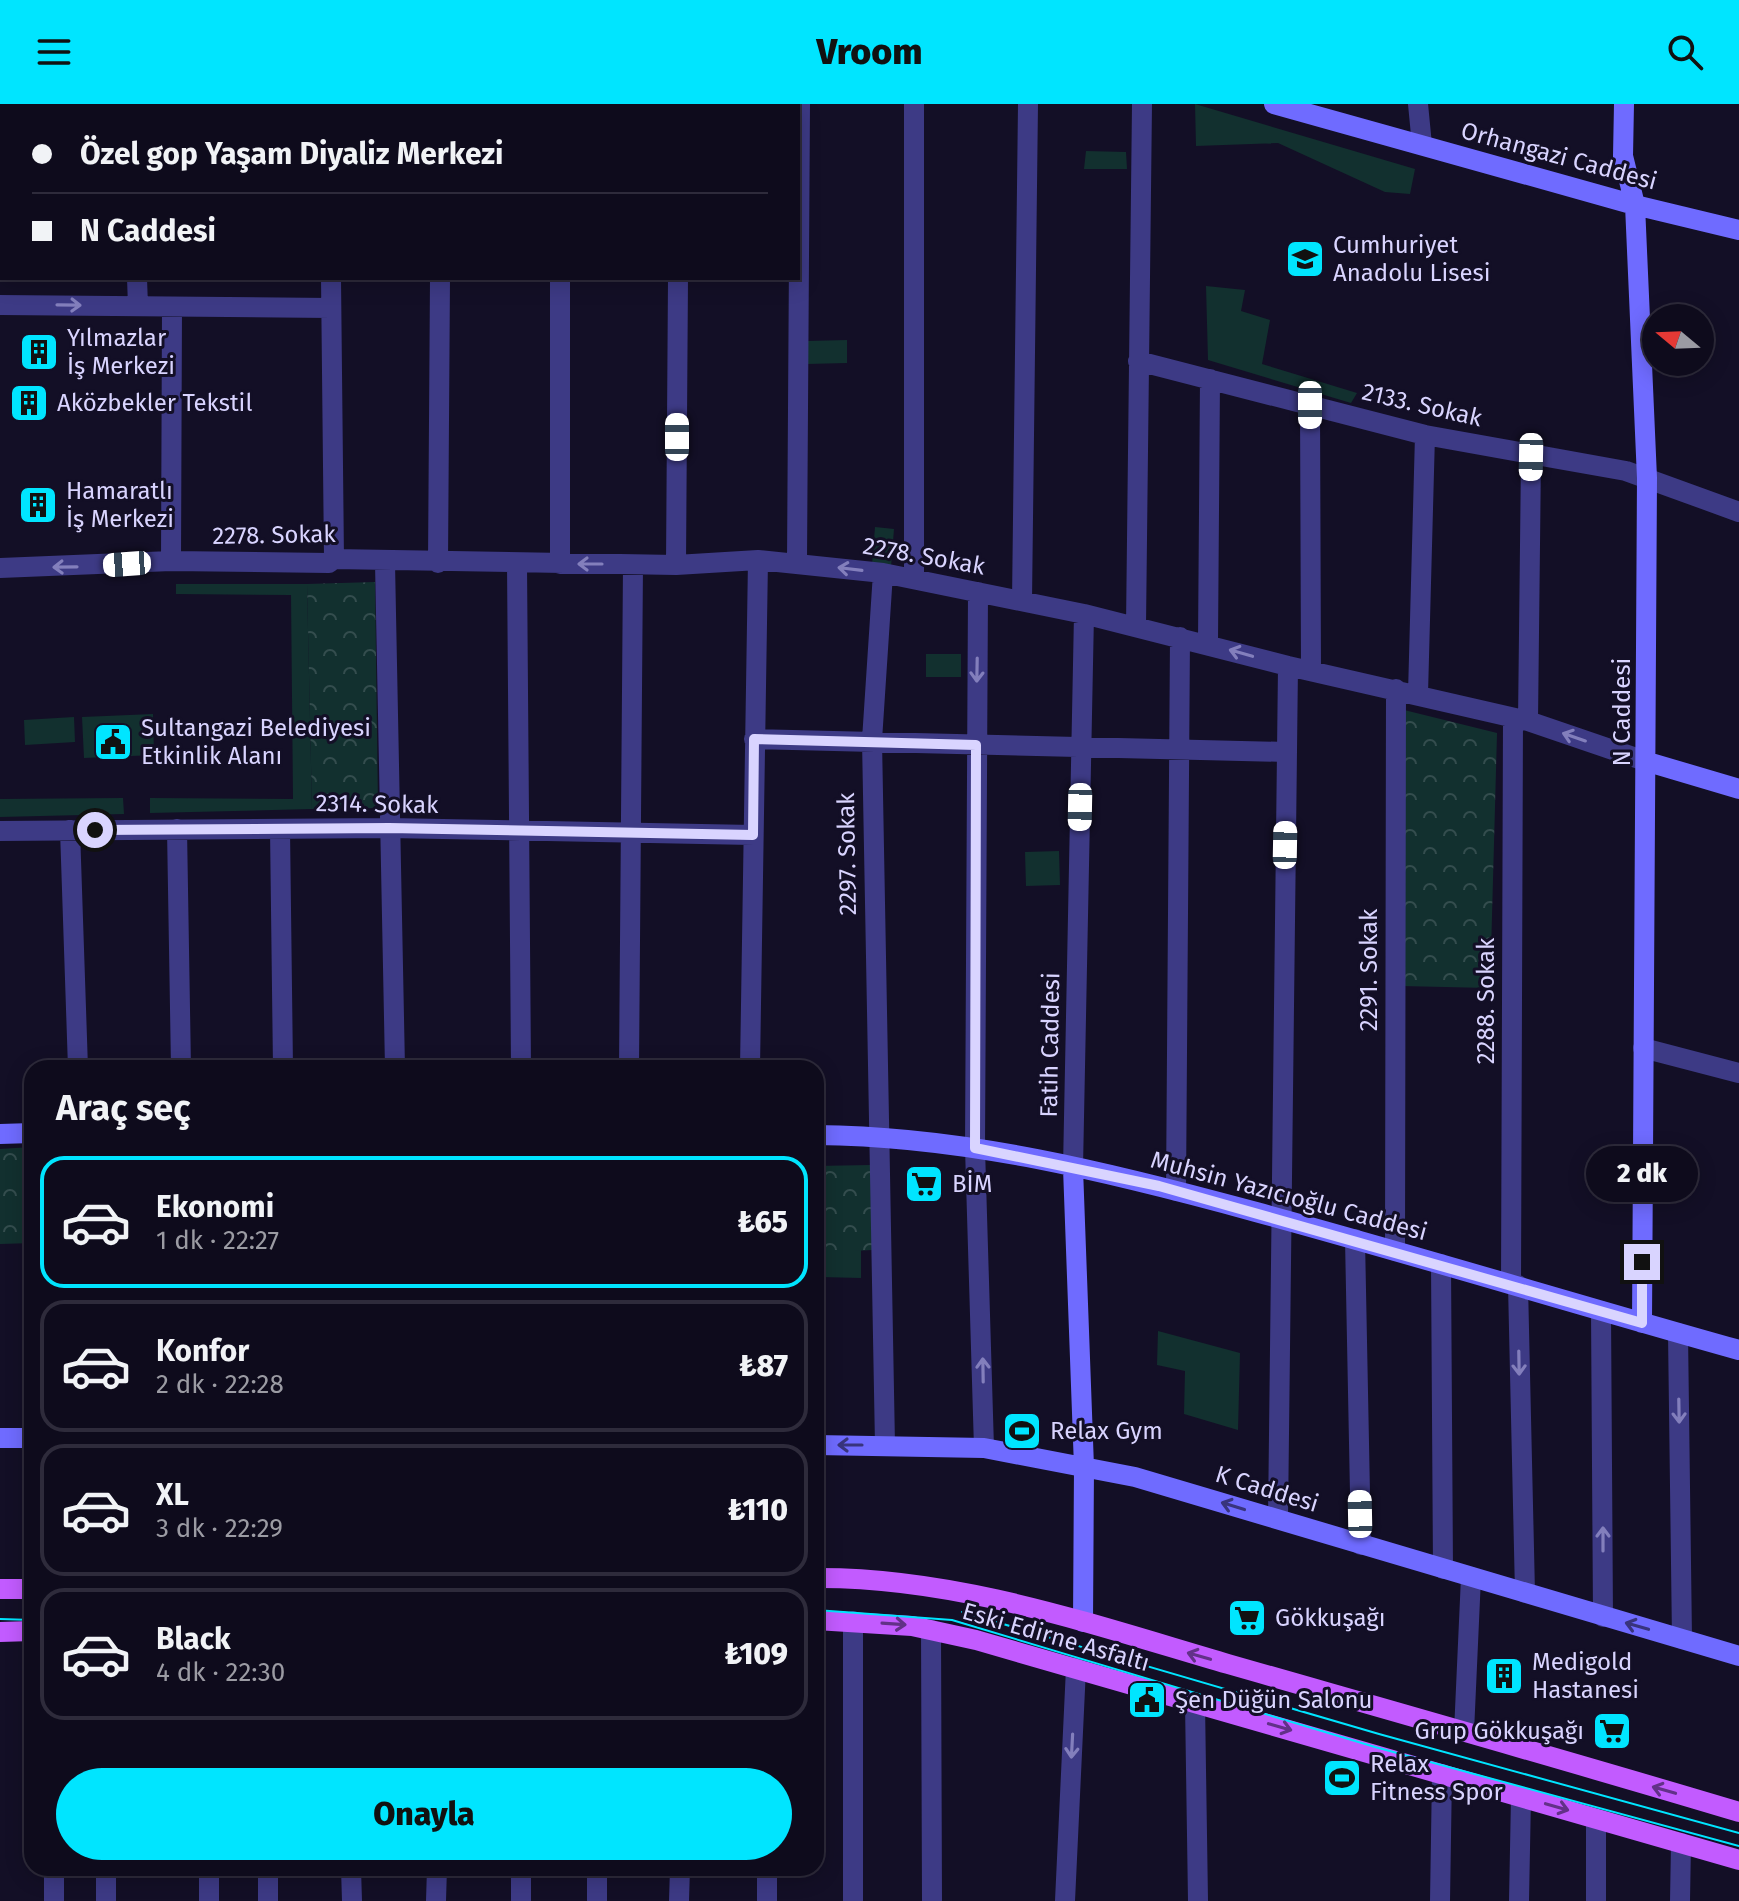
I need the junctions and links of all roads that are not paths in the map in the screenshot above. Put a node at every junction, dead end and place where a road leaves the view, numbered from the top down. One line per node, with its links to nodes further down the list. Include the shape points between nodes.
1 (914, 104): 39 (street)
2 (1028, 104): 41 (street)
3 (1142, 104): 20 (street)
4 (1274, 104): 7 (street, Orhangazi Caddesi)
5 (1418, 104): 7 (street)
6 (1624, 104): 8 (street, N Caddesi, via 1623,156)
7 (1422, 145): 8 (street, Orhangazi Caddesi)
8 (1635, 205): 9 (street, Orhangazi Caddesi); 25 (street, N Caddesi)
9 (1739, 230)
10 (137, 280): 17 (street)
11 (331, 280): 19 (street)
12 (440, 280): 32 (street)
13 (560, 280): 34 (street)
14 (678, 280): 36 (street)
15 (799, 280): 30 (street)
16 (0, 305): 17 (street, one-way to 17)
17 (138, 306): 18 (street)
18 (172, 308): 19 (street); 29 (street)
19 (331, 308): 27 (street)
20 (1138, 361): 21 (street, 2133. Sokak); 43 (street)
21 (1210, 379): 22 (street, 2133. Sokak); 45 (street)
22 (1310, 405): 23 (street, 2133. Sokak); 47 (street)
23 (1425, 435): 24 (street, 2133. Sokak); 49 (street)
24 (1531, 457): 25 (street, 2133. Sokak); 50 (street, 2288. Sokak)
25 (1647, 478): 26 (street, 2133. Sokak); 57 (street, N Caddesi)
26 (1739, 512)
27 (334, 559): 29 (street, 2278. Sokak); 31 (street, 2278. Sokak)
28 (758, 560): 30 (street, 2278. Sokak); 36 (street, 2278. Sokak); 51 (street)
29 (171, 561): 37 (street, 2278. Sokak, one-way to 37)
30 (797, 562): 38 (street, 2278. Sokak, one-way to 30)
31 (385, 563): 32 (street, 2278. Sokak); 59 (street)
32 (438, 563): 33 (street, 2278. Sokak)
33 (517, 564): 34 (street, 2278. Sokak); 64 (street)
34 (560, 564): 35 (street, 2278. Sokak, one-way to 34)
35 (633, 565): 36 (street, 2278. Sokak); 65 (street)
36 (676, 565)
37 (0, 568)
38 (883, 573): 39 (street, 2278. Sokak); 52 (street, 2297. Sokak)
39 (914, 579): 40 (street, 2278. Sokak)
40 (978, 592): 41 (street, 2278. Sokak); 53 (street, one-way to 53)
41 (1022, 601): 42 (street, 2278. Sokak)
42 (1084, 614): 43 (street, 2278. Sokak); 54 (street, Fatih Caddesi)
43 (1136, 626): 44 (street, 2278. Sokak)
44 (1180, 637): 45 (street, 2278. Sokak); 55 (street)
45 (1208, 643): 46 (street, 2278. Sokak, one-way to 45)
46 (1288, 666): 47 (street, 2278. Sokak); 56 (street)
47 (1311, 671): 48 (street, 2278. Sokak)
48 (1396, 689): 49 (street, 2278. Sokak); 85 (street, 2291. Sokak)
49 (1418, 694): 50 (street, 2278. Sokak)
50 (1521, 720): 57 (street, 2278. Sokak, one-way to 50); 87 (street, 2288. Sokak)
51 (754, 739): 52 (street); 66 (street)
52 (872, 740): 53 (street); 79 (street, 2297. Sokak)
53 (976, 745): 54 (street); 80 (street)
54 (1082, 747): 55 (street); 81 (street, Fatih Caddesi)
55 (1178, 749): 56 (street); 82 (street)
56 (1286, 752): 83 (street)
57 (1648, 762): 58 (street); 67 (street, N Caddesi)
58 (1739, 789)
59 (389, 828): 61 (street, 2314. Sokak); 64 (street, 2314. Sokak); 71 (street)
60 (177, 829): 61 (street, 2314. Sokak); 62 (street, 2314. Sokak); 69 (street)
61 (280, 829): 70 (street)
62 (70, 830): 63 (street, 2314. Sokak); 68 (street)
63 (0, 831)
64 (519, 833): 65 (street, 2314. Sokak); 72 (street)
65 (632, 834): 66 (street, 2314. Sokak); 73 (street)
66 (753, 835): 74 (street)
67 (1643, 1048): 75 (street); 89 (street, N Caddesi)
68 (78, 1060)
69 (181, 1060)
70 (283, 1060)
71 (395, 1060)
72 (521, 1060)
73 (629, 1060)
74 (750, 1060)
75 (1739, 1073)
76 (24, 1133): 77 (street)
77 (0, 1134)
78 (824, 1135): 79 (street, Muhsin Yazıcıoğlu Caddesi)
79 (877, 1136): 80 (street, Muhsin Yazıcıoğlu Caddesi); 95 (street, 2297. Sokak, via 883,1200)
80 (975, 1148): 81 (street, Muhsin Yazıcıoğlu Caddesi); 96 (street, one-way to 80)
81 (1073, 1168): 82 (street, Muhsin Yazıcıoğlu Caddesi); 97 (street, Fatih Caddesi)
82 (1176, 1191): 83 (street, Muhsin Yazıcıoğlu Caddesi)
83 (1281, 1219): 84 (street, Muhsin Yazıcıoğlu Caddesi); 98 (street)
84 (1355, 1239): 85 (street, Muhsin Yazıcıoğlu Caddesi); 99 (street)
85 (1395, 1251): 86 (street, Muhsin Yazıcıoğlu Caddesi)
86 (1441, 1264): 87 (street, Muhsin Yazıcıoğlu Caddesi); 100 (street)
87 (1514, 1284): 88 (street, Muhsin Yazıcıoğlu Caddesi); 105 (street, 2288. Sokak, one-way to 105)
88 (1601, 1311): 89 (street, Muhsin Yazıcıoğlu Caddesi); 106 (street, one-way to 88)
89 (1642, 1323): 90 (street, Muhsin Yazıcıoğlu Caddesi)
90 (1678, 1333): 91 (street, Muhsin Yazıcıoğlu Caddesi); 113 (street, one-way to 113)
91 (1739, 1350)
92 (0, 1438): 93 (street)
93 (24, 1438)
94 (824, 1445): 95 (street, K Caddesi, one-way to 94)
95 (885, 1445): 96 (street, K Caddesi)
96 (984, 1448): 97 (street, K Caddesi)
97 (1084, 1467): 98 (street, K Caddesi, one-way to 97); 109 (street, Fatih Caddesi)
98 (1278, 1519): 99 (street, K Caddesi)
99 (1361, 1545): 100 (street, K Caddesi)
100 (1443, 1569): 101 (street, K Caddesi)
101 (1471, 1577): 105 (street, K Caddesi); 117 (street)
102 (824, 1578): 109 (main road, Eski Edirne Asfaltı, via 947,1589)
103 (0, 1589): 104 (main road)
104 (24, 1589)
105 (1525, 1593): 106 (street, K Caddesi)
106 (1603, 1617): 113 (street, K Caddesi, one-way to 106)
107 (824, 1620): 108 (main road, Eski Edirne Asfaltı)
108 (853, 1621): 110 (main road, Eski Edirne Asfaltı, one-way to 110); 144 (street)
109 (1083, 1622): 117 (main road, Eski Edirne Asfaltı, one-way to 109)
110 (931, 1630): 115 (main road, Eski Edirne Asfaltı); 145 (street)
111 (24, 1631): 112 (main road)
112 (0, 1632)
113 (1682, 1639): 114 (street, K Caddesi)
114 (1739, 1656)
115 (1076, 1668): 116 (main road, Eski Edirne Asfaltı); 146 (street, one-way to 146)
116 (1195, 1703): 118 (main road, Eski Edirne Asfaltı, one-way to 118); 147 (street)
117 (1464, 1732): 120 (main road, Eski Edirne Asfaltı, one-way to 117)
118 (1442, 1774): 119 (main road, Eski Edirne Asfaltı); 148 (street)
119 (1521, 1797): 121 (main road, Eski Edirne Asfaltı, one-way to 121); 149 (street)
120 (1739, 1812)
121 (1596, 1819): 122 (main road, Eski Edirne Asfaltı); 150 (street)
122 (1681, 1843): 123 (main road, Eski Edirne Asfaltı); 151 (street)
123 (1739, 1860)
124 (54, 1876): 134 (street)
125 (106, 1876): 135 (street)
126 (209, 1876): 136 (street)
127 (268, 1876): 137 (street)
128 (351, 1876): 138 (street)
129 (437, 1876): 139 (street)
130 (521, 1876): 140 (street)
131 (597, 1876): 141 (street)
132 (680, 1876): 142 (street)
133 (767, 1876): 143 (street)
134 (54, 1901)
135 (106, 1901)
136 (209, 1901)
137 (268, 1901)
138 (352, 1901)
139 (436, 1901)
140 (521, 1901)
141 (597, 1901)
142 (679, 1901)
143 (767, 1901)
144 (853, 1901)
145 (932, 1901)
146 (1065, 1901)
147 (1198, 1901)
148 (1440, 1901)
149 (1519, 1901)
150 (1596, 1901)
151 (1680, 1901)

